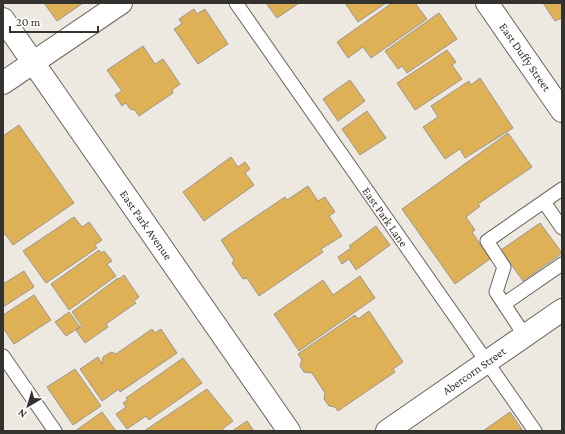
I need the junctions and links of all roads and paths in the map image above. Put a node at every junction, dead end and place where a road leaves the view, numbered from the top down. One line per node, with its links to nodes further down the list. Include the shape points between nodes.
1 (121, 3): 5 (street)
2 (236, 3): 16 (lane, East Park Lane)
3 (487, 3): 7 (street, East Duffy Street)
4 (3, 19): 5 (street, East Park Avenue)
5 (33, 62): 6 (street); 18 (street, East Park Avenue)
6 (3, 84)
7 (562, 111)
8 (562, 189): 9 (lane)
9 (544, 202): 10 (lane); 12 (lane, via 487,241 504,267 496,292)
10 (562, 228)
11 (562, 264): 12 (lane)
12 (504, 304): 14 (lane)
13 (562, 310): 14 (street, Abercorn Street)
14 (525, 336): 16 (street, Abercorn Street)
15 (3, 356): 17 (lane)
16 (486, 363): 19 (street, Abercorn Street); 20 (lane, East Park Lane)
17 (55, 431)
18 (289, 431)
19 (387, 431)
20 (535, 431)

